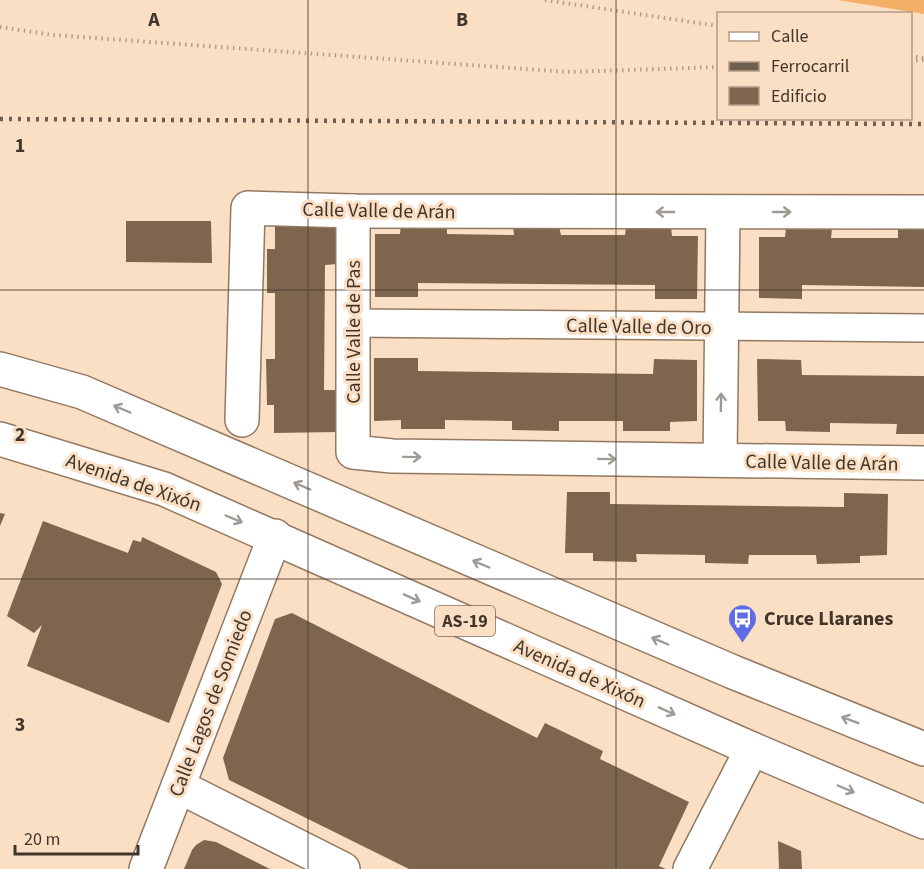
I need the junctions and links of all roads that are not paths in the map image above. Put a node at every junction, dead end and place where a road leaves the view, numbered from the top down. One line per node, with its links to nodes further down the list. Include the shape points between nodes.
1 (353, 211): 3 (street, Calle Valle de Arán, one-way to 1); 4 (street, Calle Valle de Pas); 8 (street, Calle Valle de Arán, via 248,208)
2 (924, 212): 3 (street, Calle Valle de Arán, one-way to 2)
3 (723, 213): 5 (street, Calle Valle de Arán)
4 (353, 323): 5 (street, Calle Valle de Oro); 10 (street, Calle Valle de Pas)
5 (722, 327): 6 (street, Calle Valle de Oro); 11 (street, Calle Valle de Arán, one-way to 5)
6 (924, 328)
7 (0, 369): 15 (street, one-way to 7, via 733,672 82,392)
8 (242, 420)
9 (0, 439): 13 (street, Avenida de Xixón / AS-19, one-way to 13, via 164,489)
10 (353, 452): 11 (street, Calle Valle de Arán, one-way to 11, via 392,456)
11 (720, 460): 12 (street, Calle Valle de Arán)
12 (924, 463)
13 (275, 536): 14 (street, Avenida de Xixón / AS-19, one-way to 14); 16 (street, Calle Lagos de Somiedo)
14 (752, 749): 17 (street, Avenida de Xixón / AS-19, one-way to 17); 20 (street)
15 (924, 749)
16 (178, 786): 18 (street, Calle Lagos de Somiedo); 19 (street)
17 (924, 822)
18 (146, 869)
19 (342, 869)
20 (690, 869)

